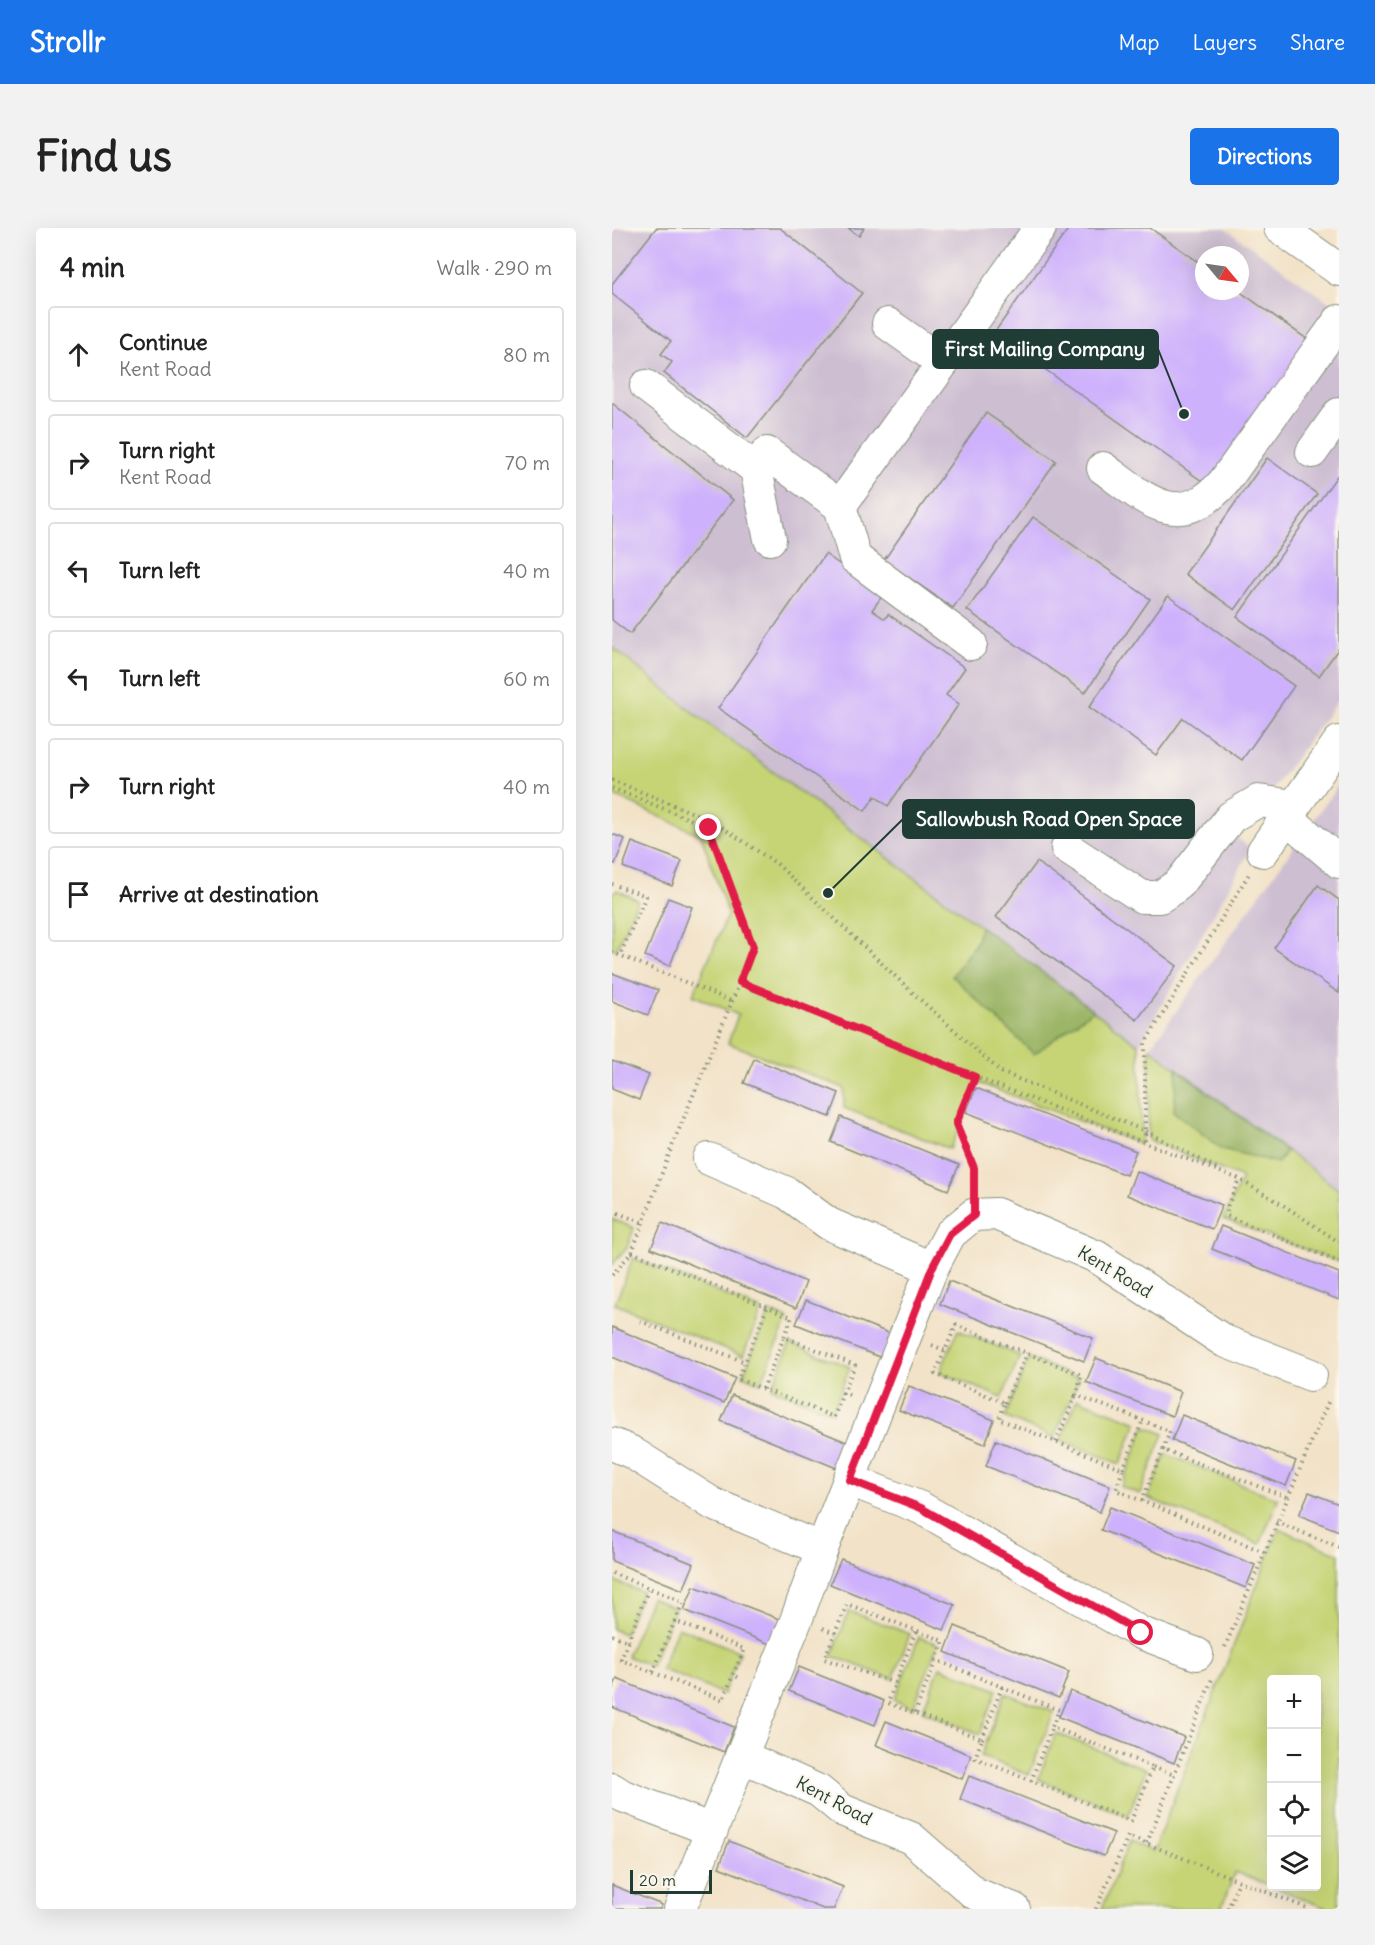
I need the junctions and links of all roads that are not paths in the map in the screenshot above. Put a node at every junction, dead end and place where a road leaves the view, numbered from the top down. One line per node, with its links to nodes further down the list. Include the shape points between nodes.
1 (1040, 228): 6 (street)
2 (1280, 228): 3 (street)
3 (1339, 270)
4 (1339, 321): 10 (street, via 1213,494 1191,507 1173,509 1137,493)
5 (888, 324): 6 (street)
6 (943, 363): 12 (street)
7 (646, 386): 11 (street)
8 (1339, 414): 9 (street)
9 (1312, 452)
10 (1102, 468)
11 (756, 469): 12 (street, via 767,453); 13 (street)
12 (840, 506): 14 (street, via 855,558)
13 (770, 539)
14 (971, 644)
15 (1339, 742): 16 (street)
16 (1290, 812): 17 (street, via 1258,801 1230,817 1179,884 1160,897 1142,897); 18 (street); 19 (street)
17 (1067, 848)
18 (1263, 851)
19 (1339, 862)
20 (709, 1159): 21 (street, via 787,1193 829,1224)
21 (932, 1268): 22 (street, Kent Road, via 950,1234 974,1215 996,1214 1097,1257 1224,1341); 24 (street)
22 (1320, 1387)
23 (612, 1444): 25 (street, via 632,1452 713,1504)
24 (850, 1480): 25 (street); 26 (street, via 921,1508 1141,1633)
25 (822, 1549): 27 (street)
26 (1212, 1659)
27 (741, 1756): 29 (street); 31 (street, Kent Road, via 819,1791 842,1810 911,1838 974,1893)
28 (612, 1789): 29 (street)
29 (712, 1830): 30 (street)
30 (680, 1909)
31 (1014, 1909)

